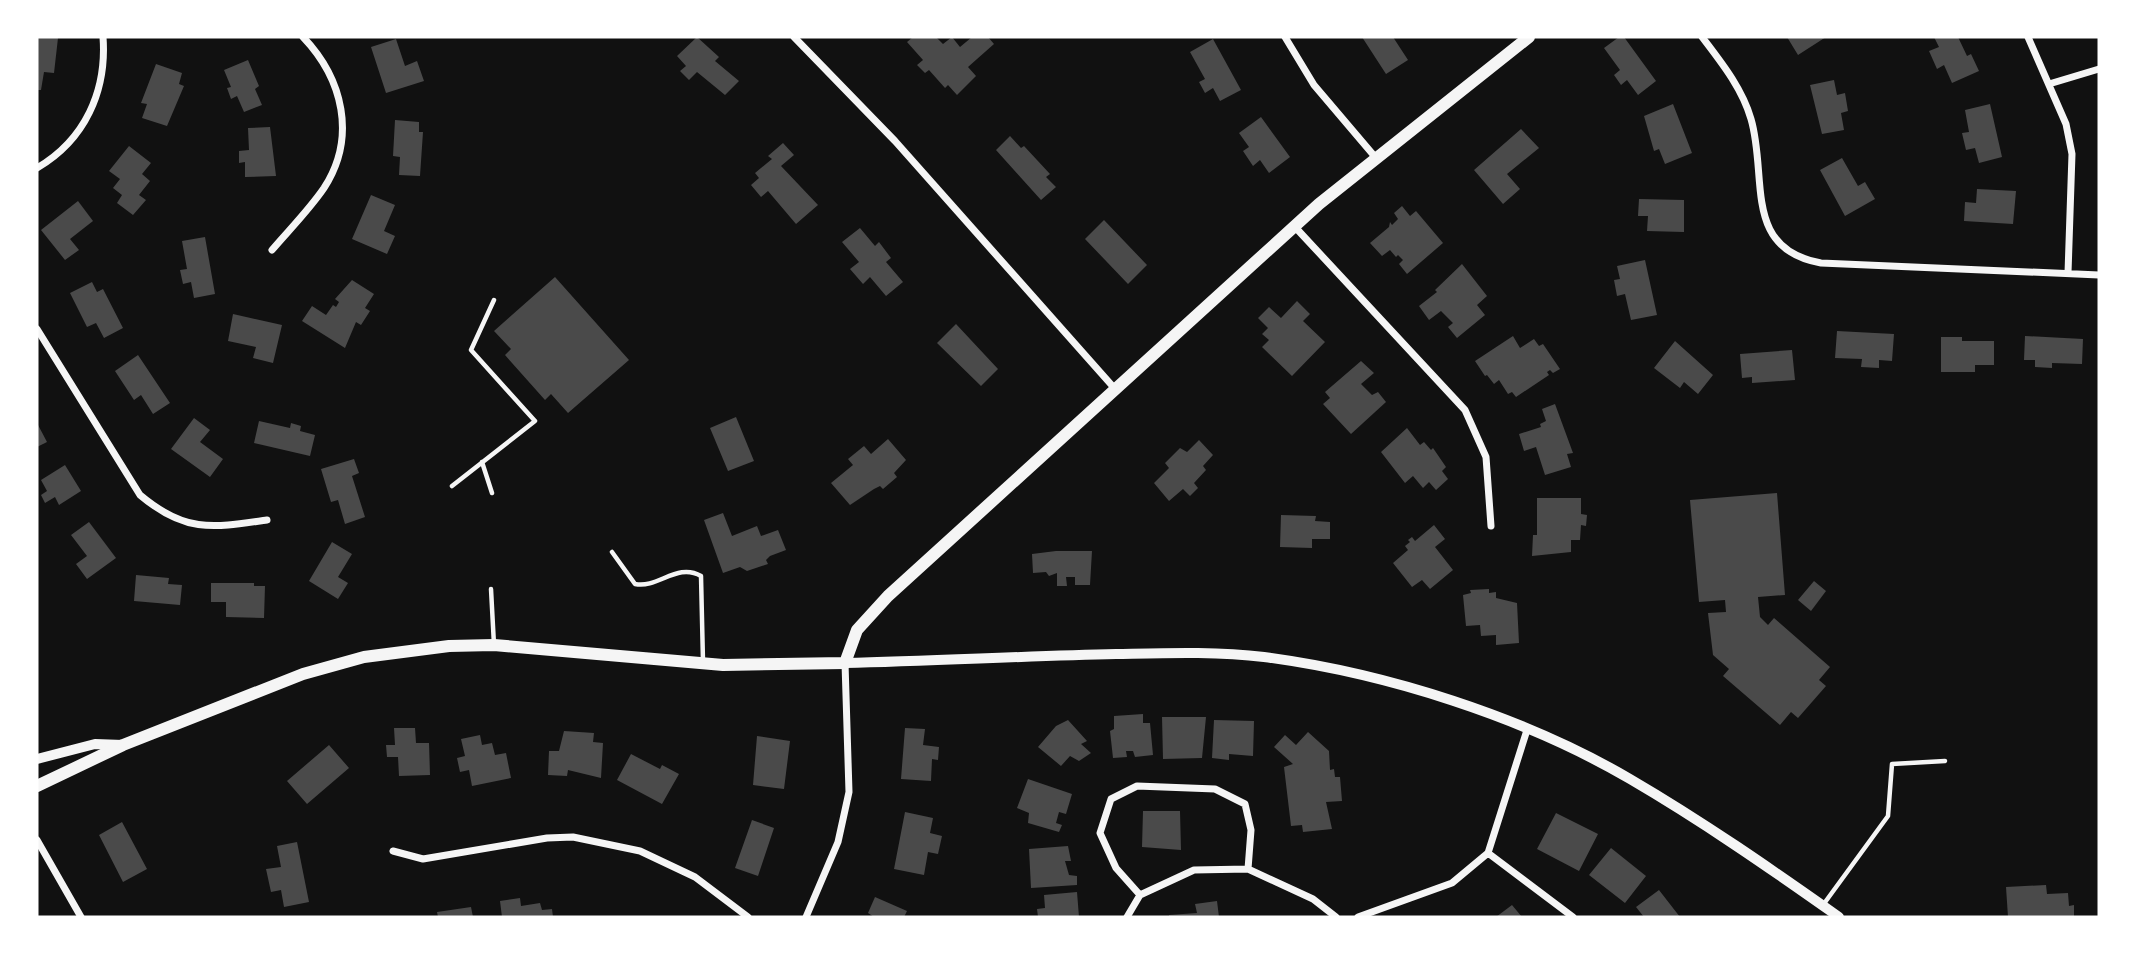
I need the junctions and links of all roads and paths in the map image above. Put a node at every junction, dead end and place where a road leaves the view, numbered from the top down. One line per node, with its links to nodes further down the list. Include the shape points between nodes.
1 (103, 37): 11 (street, via 105,58 95,104 67,146)
2 (303, 37): 13 (street, via 332,75 341,102 340,152 323,190)
3 (794, 37): 18 (street, via 895,141)
4 (1286, 37): 10 (street, via 1314,85)
5 (1529, 37): 10 (main road)
6 (1702, 37): 14 (street, via 1741,93 1756,139 1763,219 1774,240 1788,252 1821,263)
7 (2028, 37): 9 (street)
8 (2099, 69): 9 (street)
9 (2049, 84): 14 (street, via 2066,124 2072,154)
10 (1377, 158): 12 (main road)
11 (37, 168)
12 (1295, 227): 18 (main road); 23 (street, via 1465,410 1486,457)
13 (272, 250)
14 (2068, 273): 15 (street)
15 (2099, 275)
16 (494, 300): 19 (lane, via 471,350 535,421)
17 (37, 329): 22 (street, via 140,495 163,514 191,526)
18 (1116, 391): 28 (main road, via 888,596 857,630)
19 (482, 462): 20 (lane); 21 (lane)
20 (452, 486)
21 (492, 493)
22 (267, 520)
23 (1491, 526)
24 (612, 552): 27 (lane, via 635,583 647,584 680,572 701,576)
25 (491, 590): 26 (lane)
26 (494, 645): 27 (main road); 30 (main road, via 364,657 303,674)
27 (703, 663): 28 (main road)
28 (845, 663): 29 (street, via 1167,653 1264,657 1428,695); 42 (street, via 849,792 838,842)
29 (1527, 730): 36 (street); 39 (street, via 1630,779)
30 (123, 745): 31 (street, via 95,744); 33 (main road)
31 (37, 759)
32 (1945, 761): 39 (lane, via 1892,764 1888,816)
33 (37, 786)
34 (37, 840): 40 (street)
35 (393, 851): 41 (street, via 423,859 573,837 640,851 695,877)
36 (1488, 853): 45 (street, via 1452,883); 46 (street)
37 (1248, 869): 38 (street, via 1194,870); 38 (street, via 1251,830 1245,804 1215,789 1137,786 1111,799 1100,833 1116,868); 44 (street, via 1313,900)
38 (1140, 895): 43 (street)
39 (1823, 906): 47 (street)
40 (81, 917)
41 (748, 917)
42 (806, 917)
43 (1127, 917)
44 (1336, 917)
45 (1358, 917)
46 (1573, 917)
47 (1839, 917)

